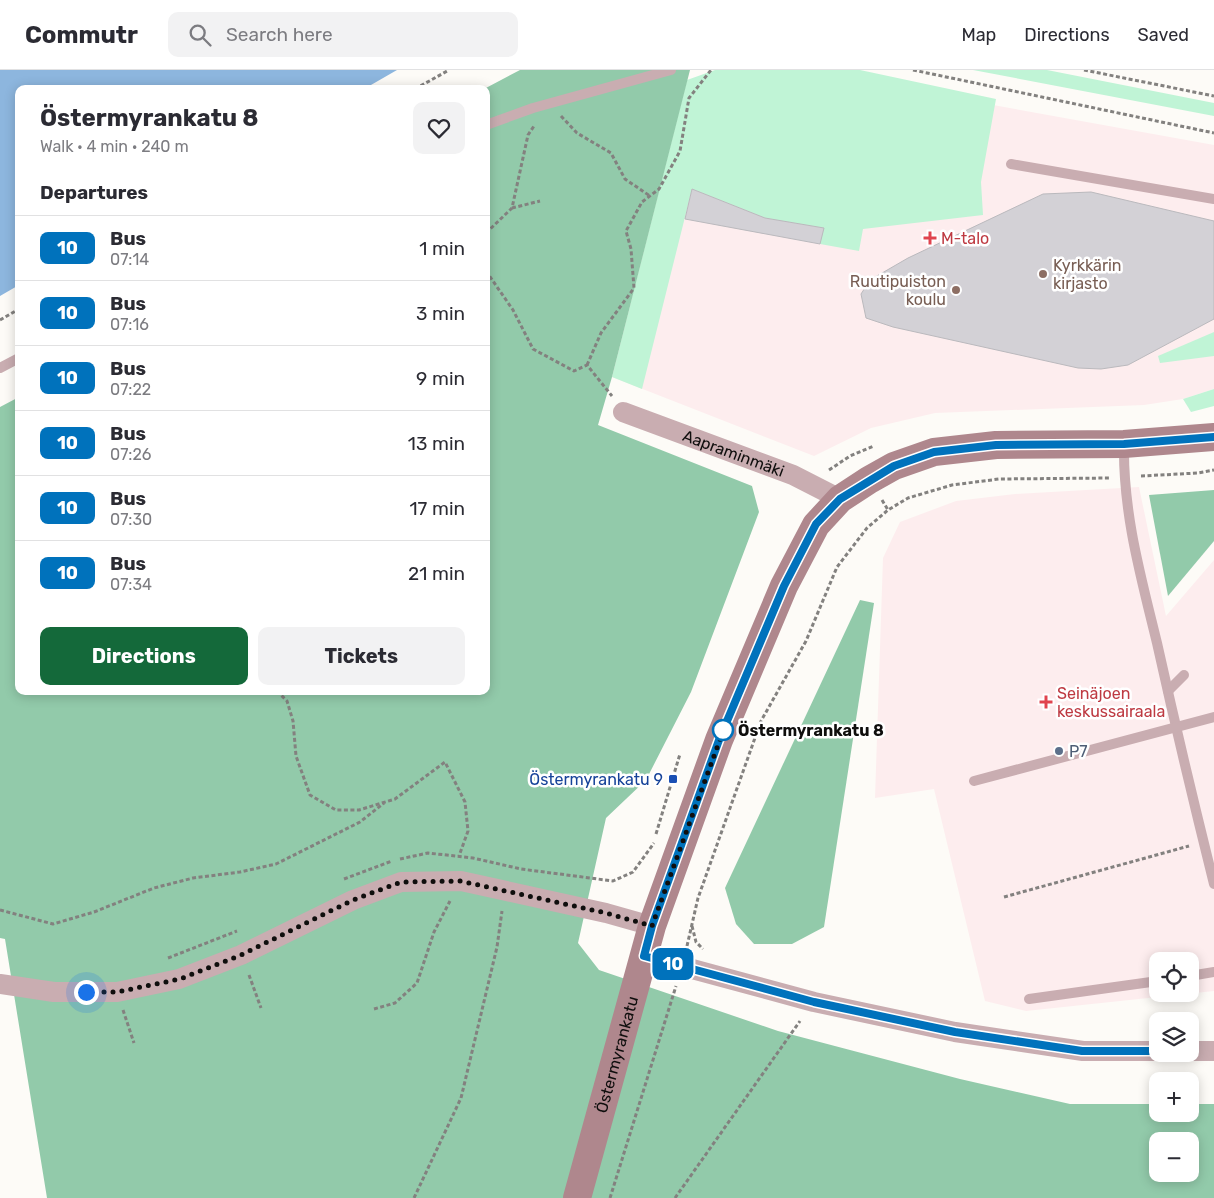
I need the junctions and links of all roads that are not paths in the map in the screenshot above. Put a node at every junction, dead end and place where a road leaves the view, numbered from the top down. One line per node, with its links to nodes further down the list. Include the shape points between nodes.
1 (671, 70): 2 (lane)
2 (490, 123)
3 (1011, 164): 4 (lane)
4 (1214, 199)
5 (15, 360): 6 (lane)
6 (0, 368)
7 (623, 412): 10 (street, Aapraminmäki, via 793,475)
8 (1214, 437): 9 (street, Östermyrankatu)
9 (1124, 444): 10 (street, Östermyrankatu, via 996,445 934,452 894,466); 12 (lane, via 1127,516)
10 (840, 499): 17 (street, Östermyrankatu, via 816,524 784,586 719,740)
11 (1184, 675): 12 (lane)
12 (1168, 691): 14 (lane)
13 (1214, 717): 14 (lane)
14 (1174, 728): 15 (lane); 16 (lane)
15 (974, 781)
16 (1214, 884)
17 (652, 926): 18 (street, Östermyrankatu); 22 (street, via 460,881 401,882 353,900 241,955 180,979 117,992 54,992)
18 (644, 956): 24 (street, via 814,1002 955,1032 1082,1051); 27 (street, Östermyrankatu)
19 (1214, 972): 20 (lane)
20 (1199, 974)
21 (1149, 982): 23 (lane)
22 (0, 984)
23 (1029, 999)
24 (1149, 1051)
25 (1199, 1051): 26 (street)
26 (1214, 1051)
27 (577, 1198)

